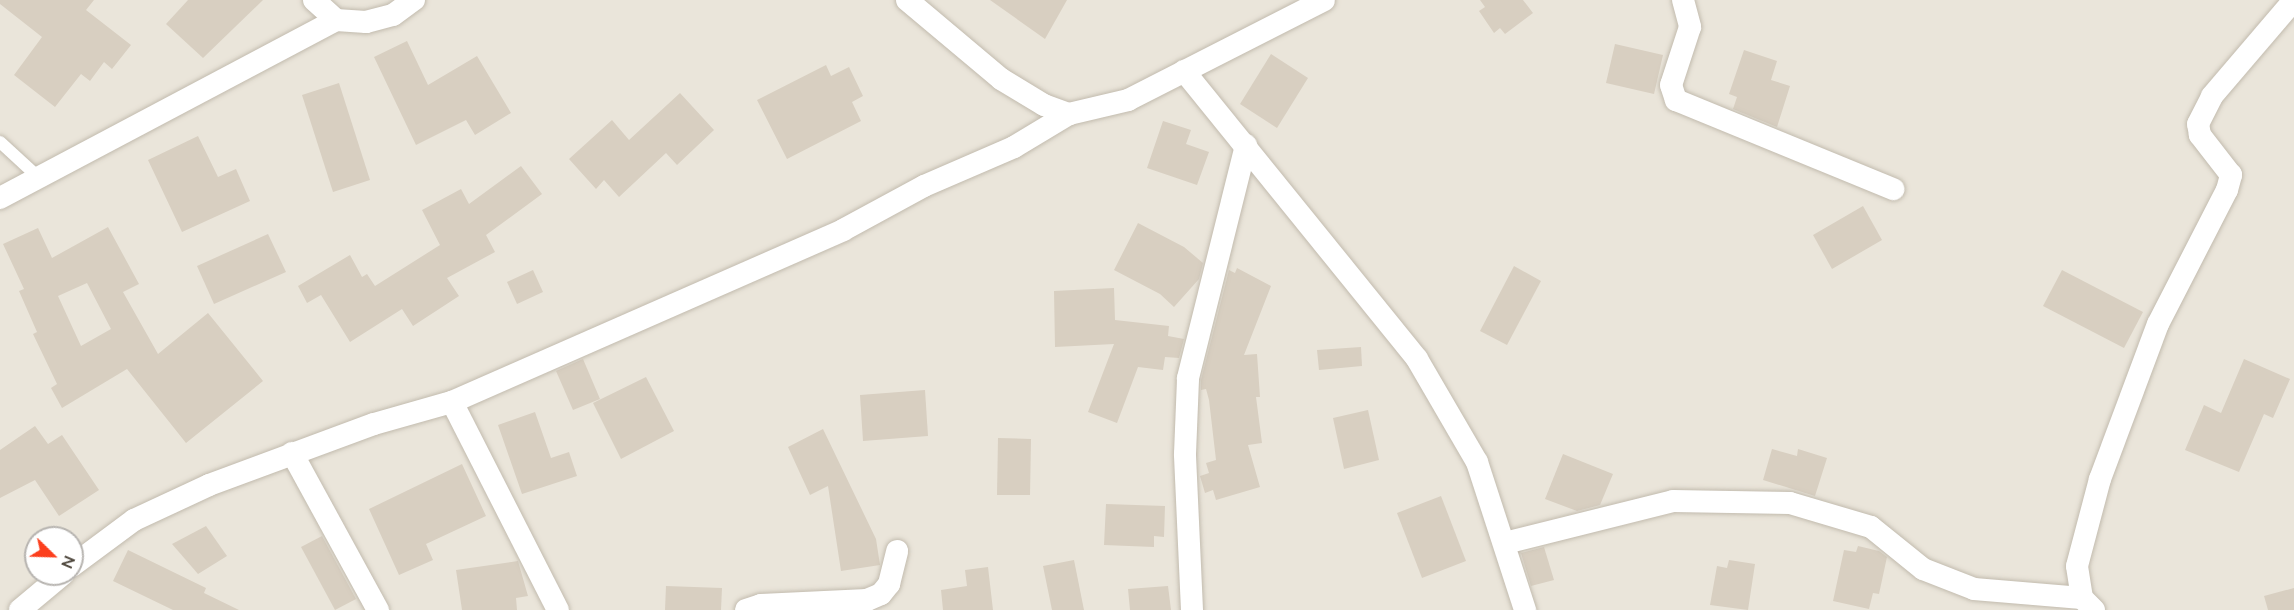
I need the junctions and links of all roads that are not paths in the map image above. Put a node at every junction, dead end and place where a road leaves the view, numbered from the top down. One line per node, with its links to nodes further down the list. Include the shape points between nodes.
1 (314, 0): 7 (street)
2 (414, 0): 7 (street, via 393,15 366,22)
3 (907, 0): 9 (street, via 1001,79 1044,105)
4 (1324, 0): 8 (street)
5 (1683, 0): 13 (street, via 1690,27 1671,85 1676,100)
6 (2294, 0): 21 (street, via 2212,96 2200,116 2200,135 2228,167 2227,190 2158,324 2100,479 2077,566)
7 (336, 20): 12 (street)
8 (1184, 71): 9 (street, via 1128,100); 11 (street)
9 (1069, 114): 15 (street, via 1014,147 924,186 843,230)
10 (0, 142): 12 (lane)
11 (1246, 145): 17 (street, via 1417,359 1477,462); 26 (street, via 1188,378 1185,454)
12 (38, 177): 14 (street)
13 (1893, 189)
14 (0, 198)
15 (452, 402): 16 (street); 24 (street)
16 (292, 453): 19 (street, via 134,520); 23 (street)
17 (1505, 543): 21 (street, via 1673,501 1790,503 1871,527 1923,569 1974,589); 27 (street)
18 (897, 551): 25 (street, via 889,584 881,594 867,600 761,605)
19 (84, 557)
20 (49, 586): 22 (street)
21 (2088, 604)
22 (20, 610)
23 (378, 610)
24 (558, 610)
25 (746, 610)
26 (1192, 610)
27 (1525, 610)

